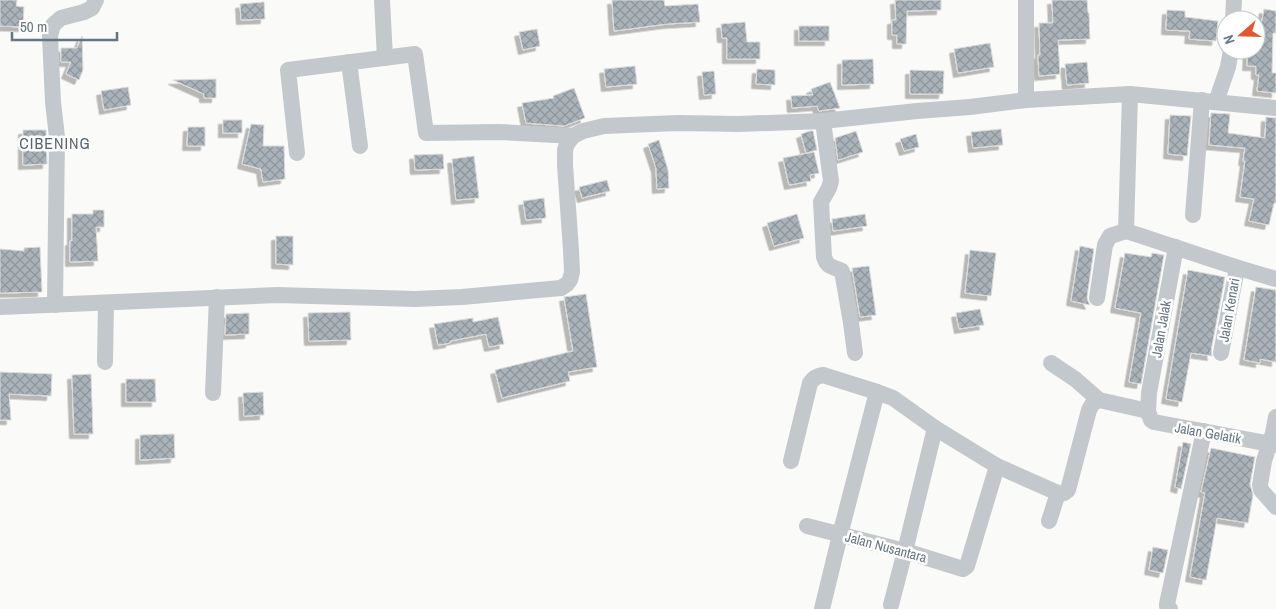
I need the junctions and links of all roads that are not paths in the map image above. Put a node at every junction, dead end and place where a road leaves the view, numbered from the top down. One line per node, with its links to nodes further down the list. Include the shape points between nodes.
1 (96, 0): 23 (street, via 92,8 61,18 53,25 50,36 57,137)
2 (382, 0): 4 (street)
3 (1026, 0): 8 (street)
4 (385, 58): 6 (street); 12 (street, via 415,54 426,133)
5 (1229, 60): 9 (street)
6 (350, 62): 13 (street); 14 (street, via 288,70)
7 (1130, 94): 8 (street); 9 (street); 16 (street)
8 (1026, 100): 11 (street)
9 (1209, 101): 10 (street); 15 (street)
10 (1276, 108)
11 (823, 120): 12 (street, via 604,126); 25 (street, via 831,180 821,202 824,258 829,266 842,271)
12 (573, 136): 20 (street, via 564,158 572,272 565,287 462,298)
13 (360, 146)
14 (297, 152)
15 (1194, 215)
16 (1126, 231): 17 (street); 21 (street, via 1110,236 1105,245)
17 (1176, 247): 18 (street); 32 (street, Jalan Jalak)
18 (1237, 268): 19 (street); 26 (street, Jalan Kenari)
19 (1276, 279)
20 (217, 297): 22 (street); 30 (street)
21 (1098, 298)
22 (106, 303): 23 (street); 27 (street)
23 (56, 305): 24 (street)
24 (0, 307)
25 (855, 353)
26 (1221, 353)
27 (105, 362)
28 (1051, 363): 31 (street)
29 (876, 392): 34 (street, via 893,398); 37 (street, via 823,376 813,379); 43 (street)
30 (213, 394)
31 (1099, 400): 32 (street); 39 (street, via 1089,410 1068,490)
32 (1148, 411): 35 (street, Jalan Gelatik, via 1151,420 1158,424)
33 (1276, 417): 36 (street)
34 (935, 428): 38 (street); 44 (street)
35 (1204, 431): 36 (street, Jalan Gelatik); 47 (street, via 1167,603)
36 (1272, 445): 40 (street, via 1264,461 1260,485)
37 (791, 461)
38 (997, 466): 39 (street); 44 (street, Jalan Nusantara, via 964,569)
39 (1058, 493): 41 (street)
40 (1276, 507)
41 (1049, 521)
42 (807, 526): 43 (street, Jalan Nusantara)
43 (840, 535): 44 (street, Jalan Nusantara); 46 (street)
44 (905, 551): 45 (street)
45 (891, 605)
46 (822, 609)
47 (1170, 609)

